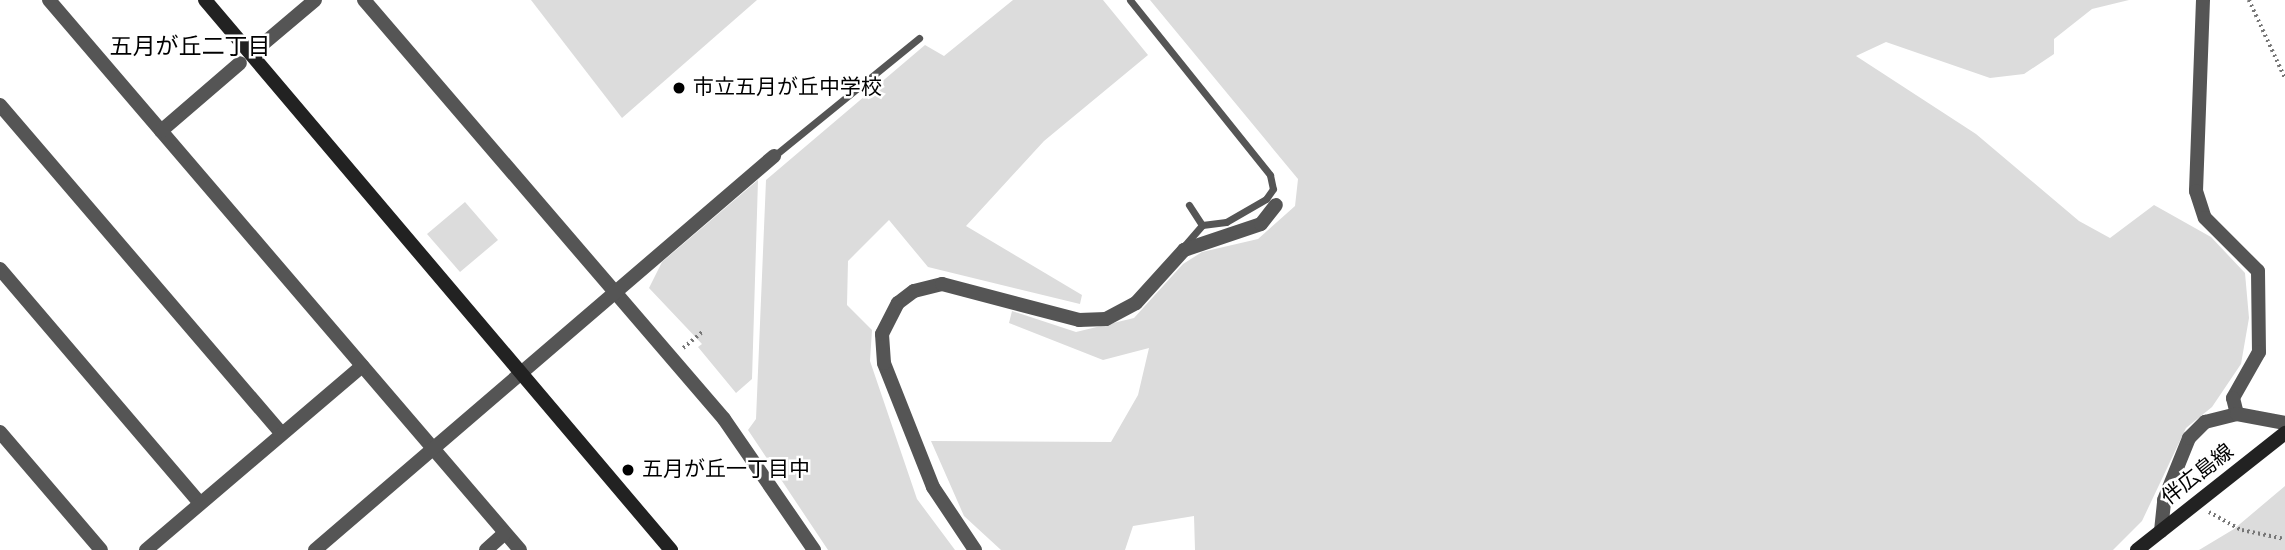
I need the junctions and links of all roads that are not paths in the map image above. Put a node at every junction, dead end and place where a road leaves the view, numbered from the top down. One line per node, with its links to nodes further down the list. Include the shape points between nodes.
1 (49, 0): 11 (street)
2 (205, 0): 20 (street)
3 (315, 0): 8 (street)
4 (363, 0): 18 (street)
5 (1130, 0): 15 (lane, via 1270,175 1273,189 1266,198 1226,222)
6 (2203, 0): 21 (street, via 2196,191 2206,218 2258,271 2259,352 2233,398)
7 (919, 38): 12 (lane)
8 (263, 44)
9 (240, 63): 11 (street)
10 (0, 106): 25 (street)
11 (162, 131): 19 (street)
12 (774, 156): 18 (street)
13 (1189, 205): 15 (lane)
14 (1276, 205): 16 (street, via 1261,224)
15 (1202, 225): 16 (lane)
16 (1177, 255): 37 (street, via 1136,303 1106,319 1079,320 942,284 914,291 890,313 882,334 884,363 933,487)
17 (0, 269): 27 (street)
18 (616, 294): 20 (street); 36 (street, via 758,464)
19 (362, 366): 25 (street); 26 (street)
20 (524, 372): 26 (street); 35 (street)
21 (2237, 414): 22 (street); 28 (street, via 2205,422 2189,438 2164,500)
22 (2285, 422)
23 (0, 432): 30 (street)
24 (2285, 433): 28 (street, 伴広島線)
25 (282, 434): 27 (street)
26 (433, 449): 29 (street); 32 (street)
27 (200, 503): 31 (street)
28 (2161, 531): 38 (street, 伴広島線)
29 (505, 533): 33 (street); 34 (street)
30 (101, 550)
31 (146, 550)
32 (315, 550)
33 (486, 550)
34 (520, 550)
35 (671, 550)
36 (814, 550)
37 (975, 550)
38 (2137, 550)

